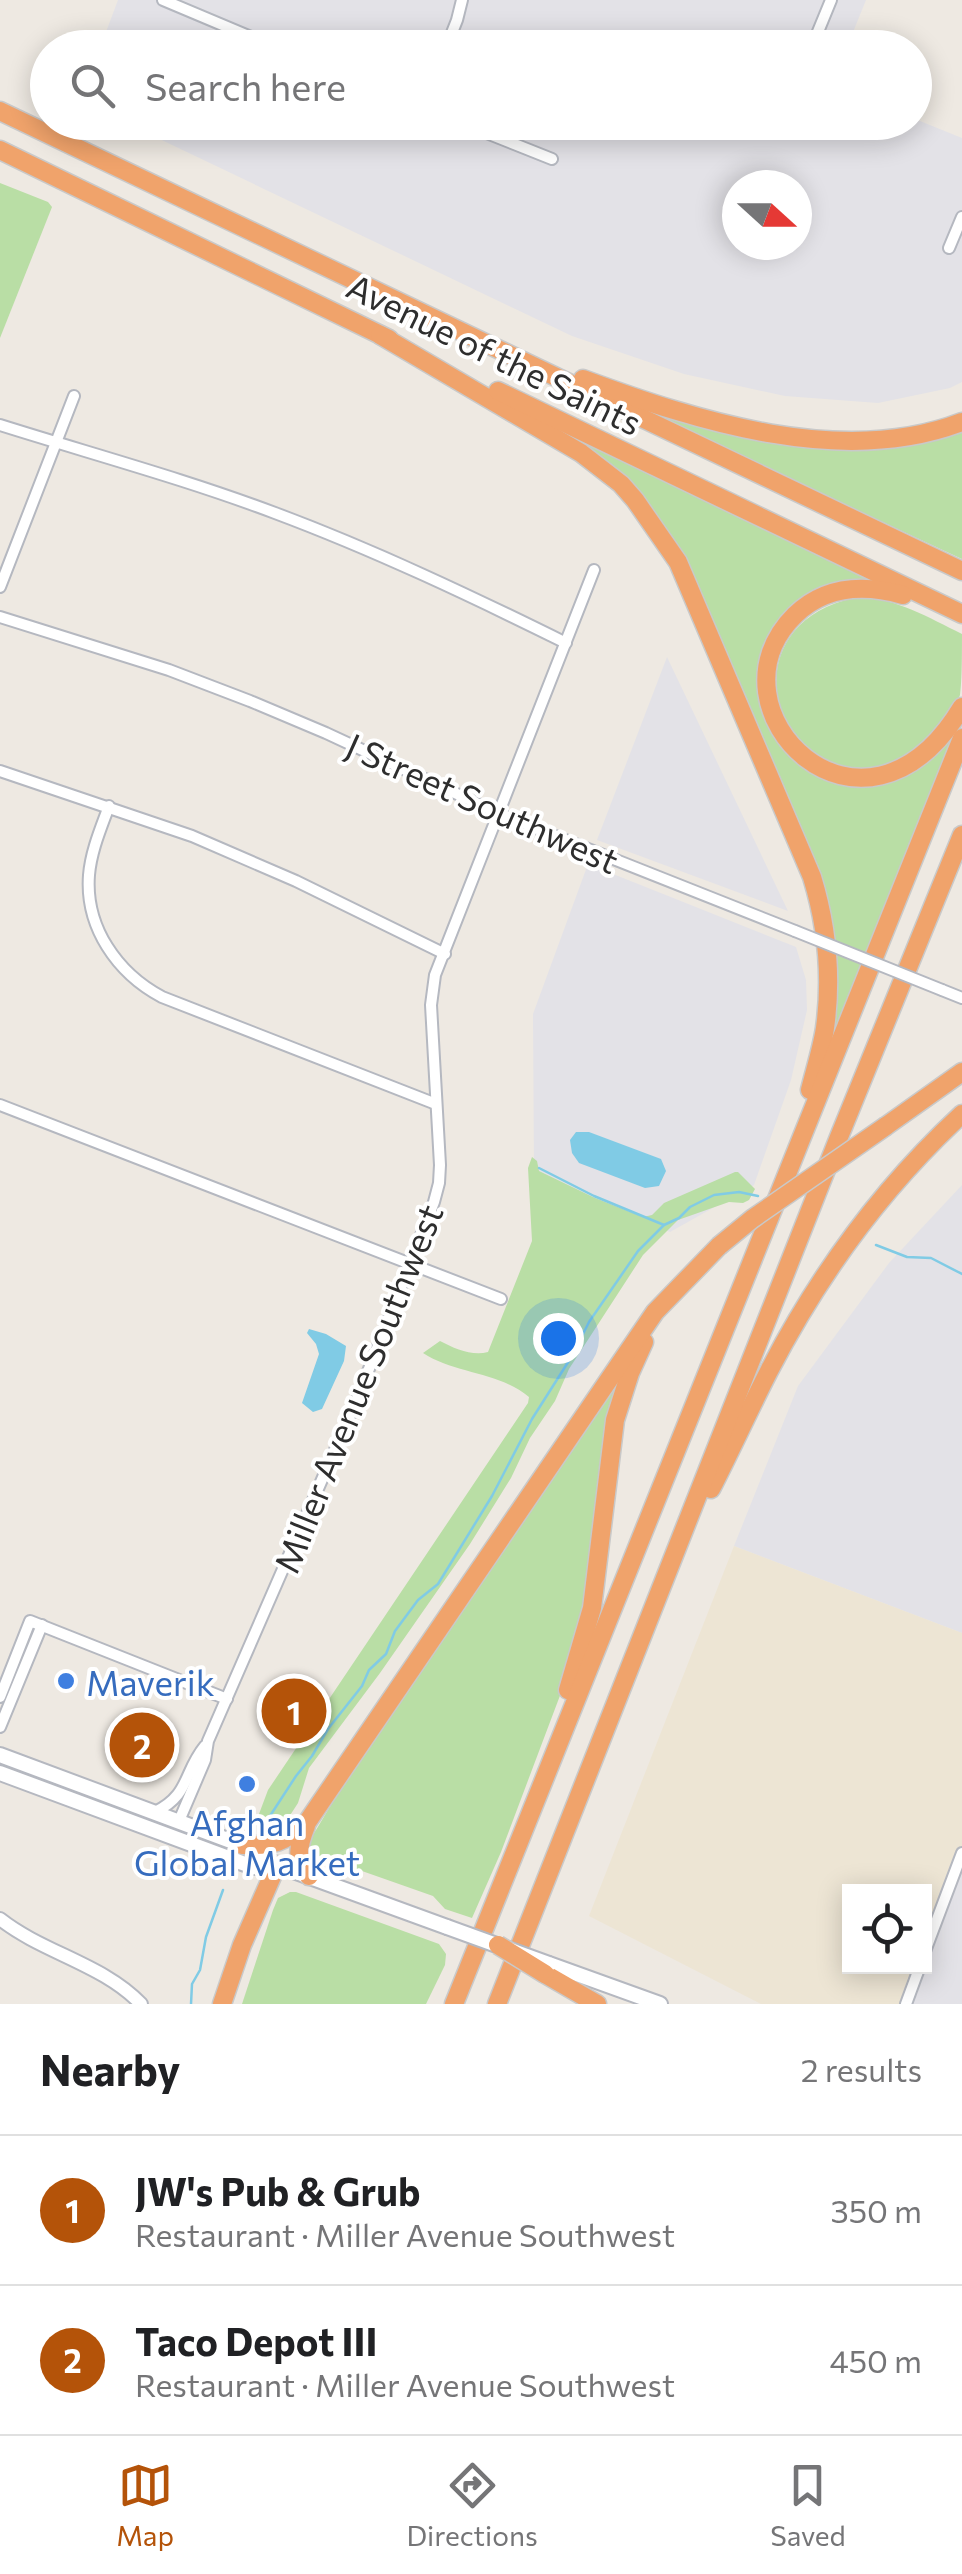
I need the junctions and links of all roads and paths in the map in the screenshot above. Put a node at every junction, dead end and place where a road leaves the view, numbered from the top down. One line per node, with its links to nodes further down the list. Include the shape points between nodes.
1 (163, 0): 4 (street)
2 (462, 0): 5 (street)
3 (831, 0): 6 (street)
4 (234, 30)
5 (453, 30)
6 (819, 30)
7 (0, 112): 8 (highway, Avenue of the Saints)
8 (30, 126)
9 (59, 140): 16 (highway, Avenue of the Saints)
10 (504, 140): 12 (street)
11 (0, 150): 15 (highway, Avenue of the Saints)
12 (552, 159)
13 (962, 217): 14 (street)
14 (949, 248)
15 (380, 335): 24 (highway, Avenue of the Saints); 39 (highway, via 570,446 636,500 678,562 812,877 827,950 825,1029)
16 (484, 342): 18 (highway, via 664,406 756,430 851,442); 22 (highway, Avenue of the Saints)
17 (74, 396): 20 (street)
18 (962, 422)
19 (0, 425): 20 (street)
20 (56, 442): 23 (street); 26 (street, via 276,514)
21 (594, 570): 26 (street, Miller Avenue Southwest)
22 (962, 571)
23 (0, 587)
24 (959, 612): 27 (highway, via 884,590 839,590 786,624 767,681 782,735 808,761 846,777 886,775 920,758)
25 (0, 617): 31 (street, J Street Southwest, via 218,688)
26 (566, 643): 31 (street, Miller Avenue Southwest)
27 (962, 707)
28 (962, 738): 39 (highway)
29 (0, 771): 30 (street)
30 (109, 806): 33 (street, via 296,881); 36 (street, via 93,853 90,903 109,952 142,986)
31 (500, 814): 33 (street, Miller Avenue Southwest); 34 (street, J Street Southwest, bridge)
32 (962, 836): 43 (highway)
33 (444, 954): 36 (street, Miller Avenue Southwest, via 431,1005)
34 (962, 998)
35 (962, 1072): 41 (highway, bridge, via 752,1219)
36 (436, 1104): 40 (street, Miller Avenue Southwest, via 439,1182)
37 (0, 1105): 40 (street)
38 (962, 1114): 43 (highway, via 871,1212 800,1316)
39 (754, 1254): 51 (highway)
40 (411, 1264): 42 (street); 46 (street, Miller Avenue Southwest)
41 (669, 1298): 51 (highway, via 614,1420 592,1608); 54 (highway)
42 (502, 1299)
43 (661, 1587): 71 (highway)
44 (36, 1623): 45 (street); 46 (street); 47 (street)
45 (0, 1698)
46 (227, 1699): 48 (street, Miller Avenue Southwest)
47 (0, 1726)
48 (208, 1742): 52 (street, Miller Avenue Southwest, via 180,1796); 53 (street, Miller Avenue Southwest)
49 (0, 1755): 52 (main road)
50 (0, 1774): 55 (main road)
51 (537, 1796): 57 (highway)
52 (155, 1812): 53 (main road)
53 (179, 1821): 55 (main road, via 166,1828); 56 (main road)
54 (308, 1821): 56 (highway, via 275,1844); 60 (highway, via 298,1854)
55 (135, 1824): 59 (main road, via 253,1867)
56 (242, 1846): 59 (main road)
57 (514, 1853): 69 (highway); 70 (highway)
58 (962, 1853): 62 (street)
59 (278, 1865): 60 (main road); 67 (highway); 68 (highway)
60 (308, 1876): 63 (main road, bridge)
61 (0, 1919): 66 (street, via 114,1981)
62 (932, 1933)
63 (498, 1946): 64 (highway, bridge)
64 (547, 1969): 72 (highway); 73 (main road)
65 (917, 1974): 74 (street)
66 (142, 2004)
67 (222, 2004)
68 (231, 2004)
69 (441, 2004)
70 (454, 2004)
71 (497, 2004)
72 (597, 2004)
73 (660, 2004)
74 (906, 2004)

